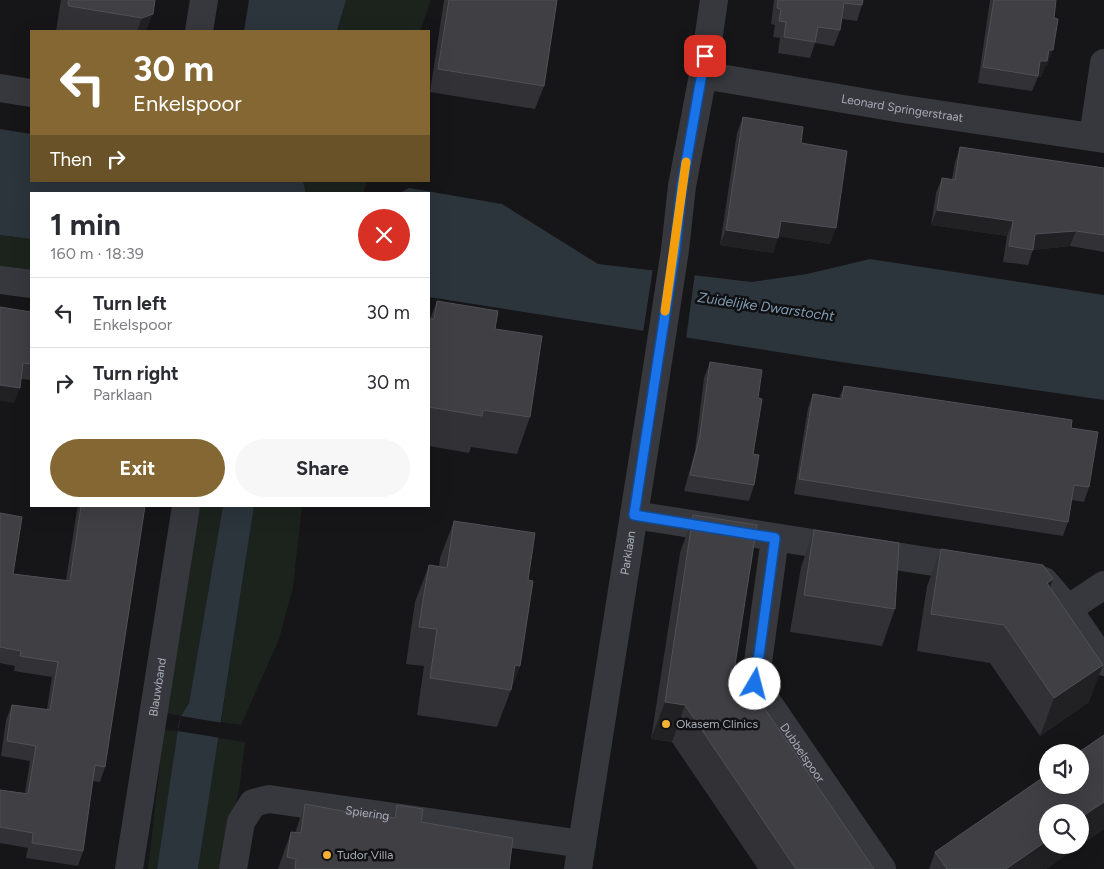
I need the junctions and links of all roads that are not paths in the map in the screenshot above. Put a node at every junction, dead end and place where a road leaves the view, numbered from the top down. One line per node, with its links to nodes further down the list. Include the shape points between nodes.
1 (204, 0): 3 (street)
2 (714, 0): 5 (street, Parklaan)
3 (199, 30)
4 (1104, 63): 8 (street)
5 (702, 75): 8 (street, Leonard Springerstraat); 12 (street, Parklaan, via 682,186)
6 (0, 88): 7 (street)
7 (30, 93)
8 (1098, 138)
9 (0, 280): 10 (street)
10 (30, 284)
11 (186, 507): 18 (street, Blauwband)
12 (634, 515): 13 (street); 17 (street, Parklaan)
13 (775, 538): 15 (street, via 1033,578 1044,581); 20 (street, Dubbelspoor, via 755,684)
14 (1104, 585): 15 (street)
15 (1068, 609): 16 (street)
16 (1104, 662)
17 (580, 857): 19 (street, Spiering, via 269,799 253,804 241,822)
18 (128, 869)
19 (233, 869)
20 (882, 869)

